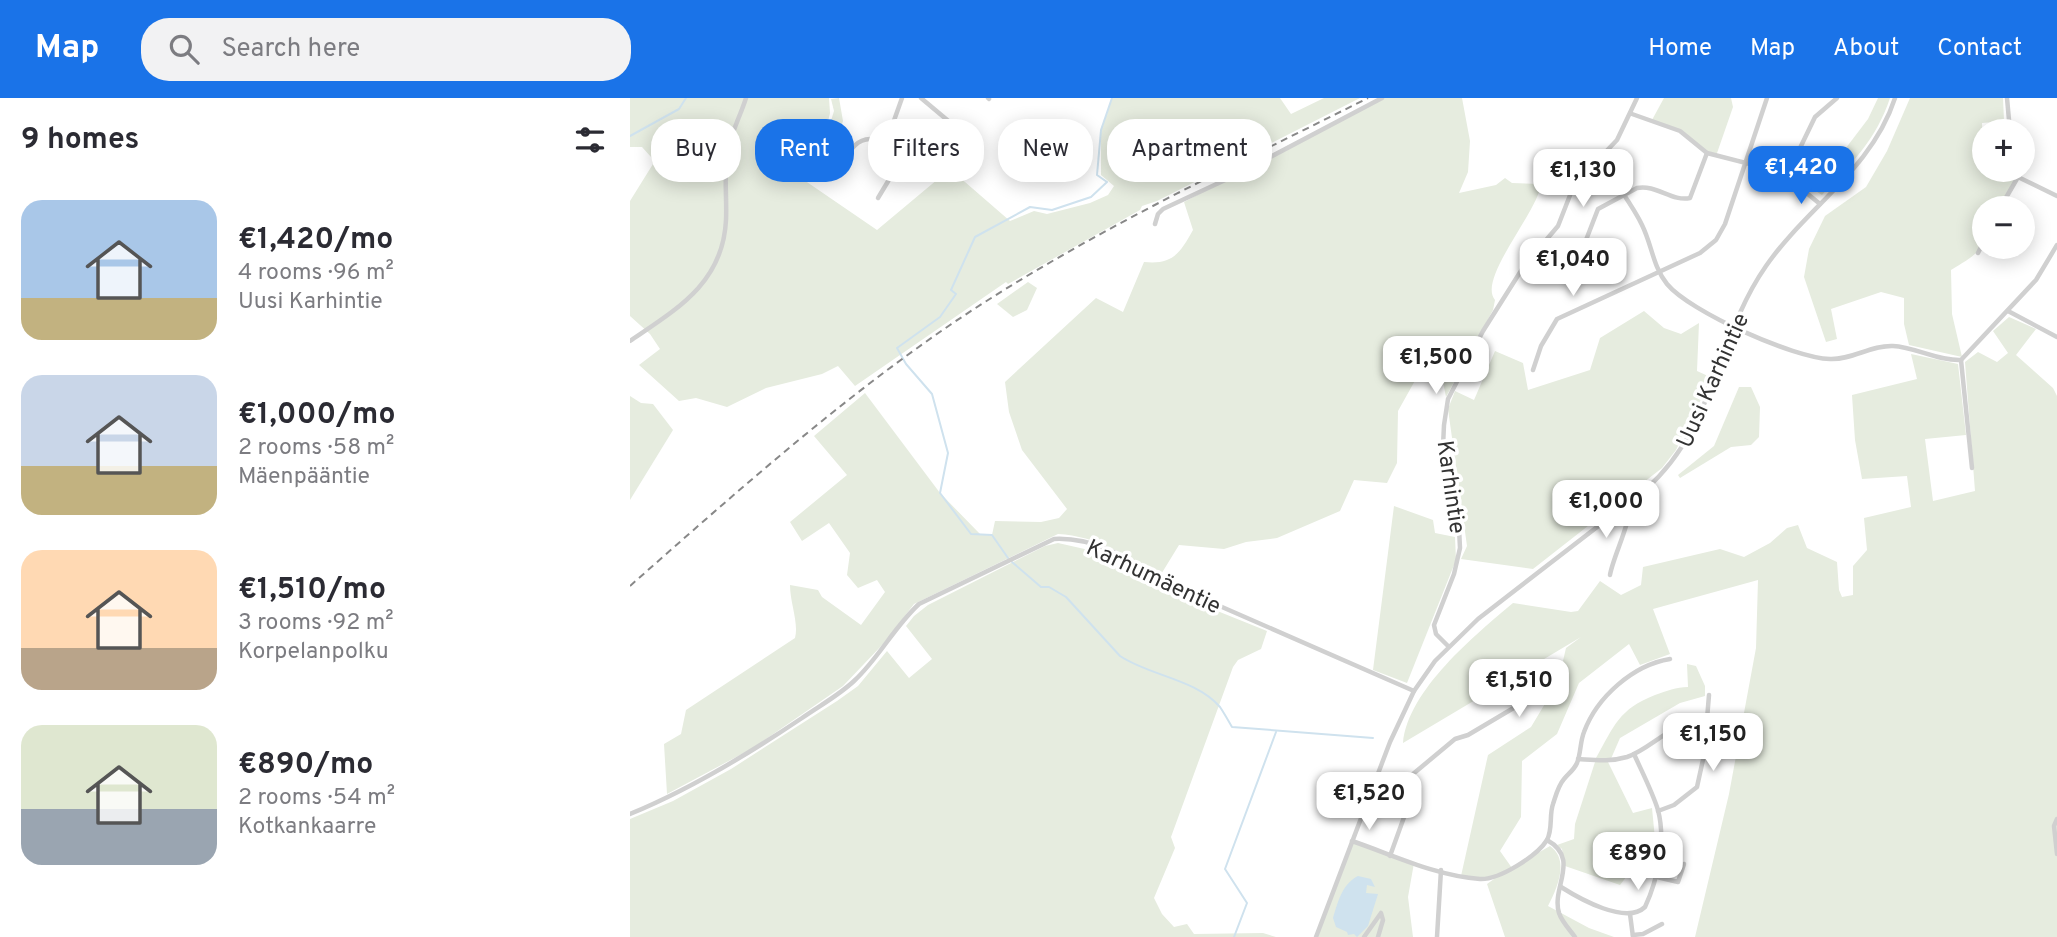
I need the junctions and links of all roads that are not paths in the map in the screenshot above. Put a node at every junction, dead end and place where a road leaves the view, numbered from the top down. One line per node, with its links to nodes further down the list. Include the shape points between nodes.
1 (747, 98): 31 (street, via 727,156 725,227 718,260 710,275 672,314)
2 (902, 98): 11 (street)
3 (921, 98): 12 (street)
4 (1382, 98): 24 (street, via 1163,209)
5 (1637, 98): 10 (street, Karhintie)
6 (1767, 98): 16 (street)
7 (1837, 98): 17 (street, via 1815,117)
8 (1895, 98): 23 (street, Uusi Karhintie, via 1872,147)
9 (2007, 98): 13 (street)
10 (1632, 114): 14 (street, via 1680,131); 15 (street, Karhintie)
11 (895, 119)
12 (946, 119)
13 (2009, 119)
14 (1707, 153): 16 (street); 20 (street, via 1690,198 1644,186)
15 (1601, 156): 20 (street); 37 (street, Karhintie, via 1574,185 1558,226 1524,266 1448,399 1443,446 1460,548 1434,625)
16 (1744, 163): 17 (street); 27 (street, via 1726,224 1706,249)
17 (1787, 175): 23 (street)
18 (888, 182): 22 (street)
19 (2028, 182): 21 (street)
20 (1622, 196): 26 (street, via 1598,209); 27 (street, via 1642,225)
21 (2057, 196)
22 (878, 198)
23 (1820, 205): 29 (street, Uusi Karhintie, via 1767,265)
24 (1155, 224)
25 (2057, 245): 28 (street, via 2042,273)
26 (1581, 253)
27 (1660, 272): 29 (street, via 1679,297); 33 (street, via 1557,319)
28 (2008, 310): 30 (street); 32 (street)
29 (1736, 327): 32 (street, via 1820,358 1846,358 1891,346); 35 (street, Uusi Karhintie, via 1689,439 1665,471)
30 (2057, 337)
31 (630, 341)
32 (1961, 360): 34 (street)
33 (1533, 370)
34 (1972, 468)
35 (1628, 503): 36 (street, via 1630,516); 37 (street, Uusi Karhintie)
36 (1610, 575)
37 (1448, 646): 40 (street)
38 (1670, 659): 44 (street, via 1647,666 1606,696 1583,734)
39 (1536, 673): 51 (street, via 1522,702 1455,739 1413,774 1412,795)
40 (1414, 691): 46 (street, Karhumäentie, via 1158,579 1122,556 1077,540 1054,539 919,604 844,690 753,751 671,797); 49 (street)
41 (1709, 695): 42 (street)
42 (1705, 722): 43 (street, via 1684,726); 45 (street, via 1697,787)
43 (1634, 754): 44 (street, via 1610,761); 45 (street)
44 (1578, 760): 48 (street, via 1557,792)
45 (1658, 811): 54 (street)
46 (630, 814)
47 (2057, 819): 50 (street)
48 (1547, 840): 53 (street, via 1496,877 1481,879); 55 (street, via 1562,853)
49 (1352, 841): 51 (street); 59 (street)
50 (2057, 854)
51 (1390, 856): 53 (street)
52 (1684, 864): 54 (street, via 1678,882)
53 (1441, 870): 62 (street)
54 (1657, 877): 56 (street, via 1645,907)
55 (1561, 887): 56 (street, via 1595,905); 63 (street, via 1559,913)
56 (1630, 914): 58 (street)
57 (1662, 924): 58 (street)
58 (1633, 936)
59 (1316, 937)
60 (1364, 937): 61 (street, via 1381,913)
61 (1378, 937)
62 (1437, 937)
63 (1575, 937)

